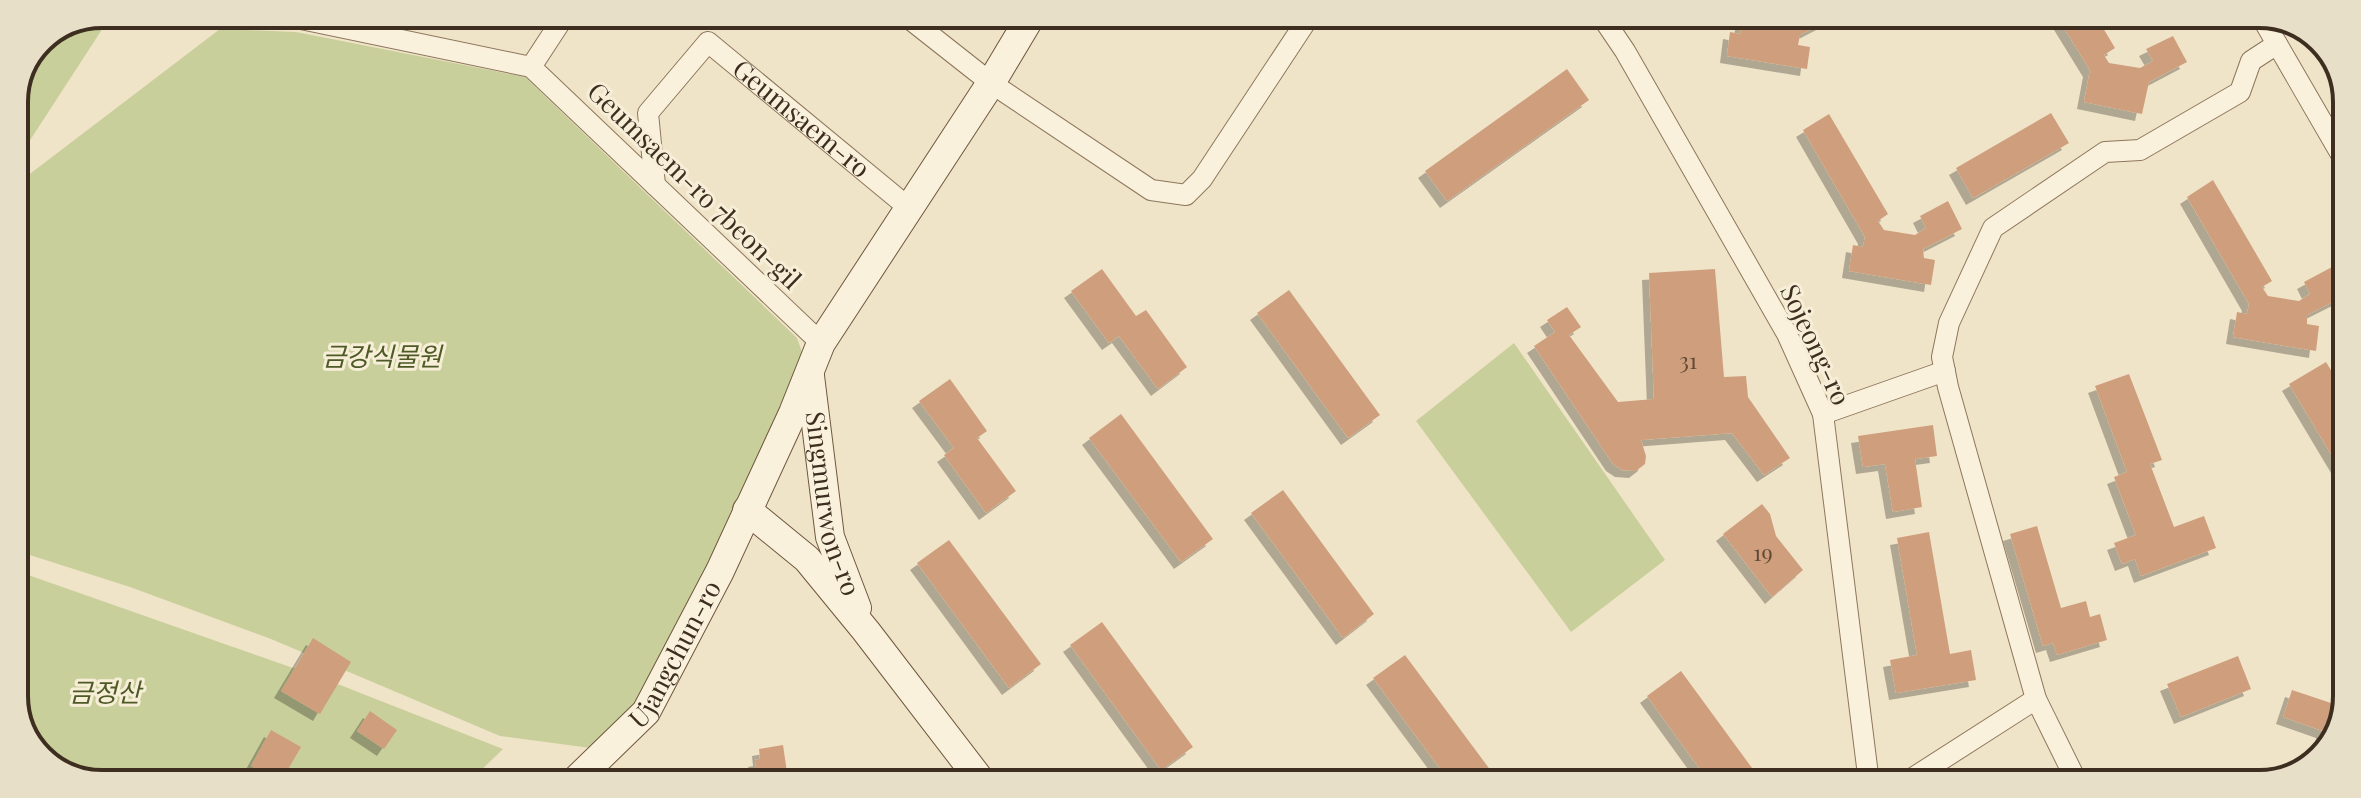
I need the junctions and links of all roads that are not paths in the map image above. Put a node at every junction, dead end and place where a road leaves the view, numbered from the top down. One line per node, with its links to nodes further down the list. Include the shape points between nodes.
1 (344, 28): 9 (street)
2 (556, 28): 9 (street)
3 (921, 28): 10 (street)
4 (1024, 28): 10 (main road)
5 (1302, 28): 10 (street, via 1202,179 1186,195 1151,190)
6 (1609, 28): 17 (street, Sojeong-ro, via 1787,334)
7 (2268, 29): 8 (street)
8 (2277, 44): 11 (street); 15 (street, via 2251,61 2240,92 2140,150 2105,152 1993,228 1949,323 1942,357)
9 (531, 67): 12 (street, Geumsaem-ro 7beon-gil)
10 (991, 83): 13 (main road)
11 (2333, 141)
12 (655, 185): 13 (street, Geumsaem-ro, via 648,113 708,42); 14 (street, Geumsaem-ro 7beon-gil)
13 (909, 208): 14 (main road)
14 (821, 343): 16 (main road)
15 (1945, 371): 17 (street); 20 (street)
16 (809, 372): 18 (main road); 19 (main road, Singmurwon-ro, via 830,537)
17 (1823, 414): 23 (street, Sojeong-ro)
18 (747, 510): 19 (main road, Singmurwon-ro, via 807,559); 21 (main road, Ujangchun-ro, via 646,712)
19 (866, 631): 22 (main road, Singmurwon-ro)
20 (2036, 699): 24 (street); 25 (street)
21 (586, 770)
22 (973, 770)
23 (1867, 770)
24 (1925, 770)
25 (2071, 770)

